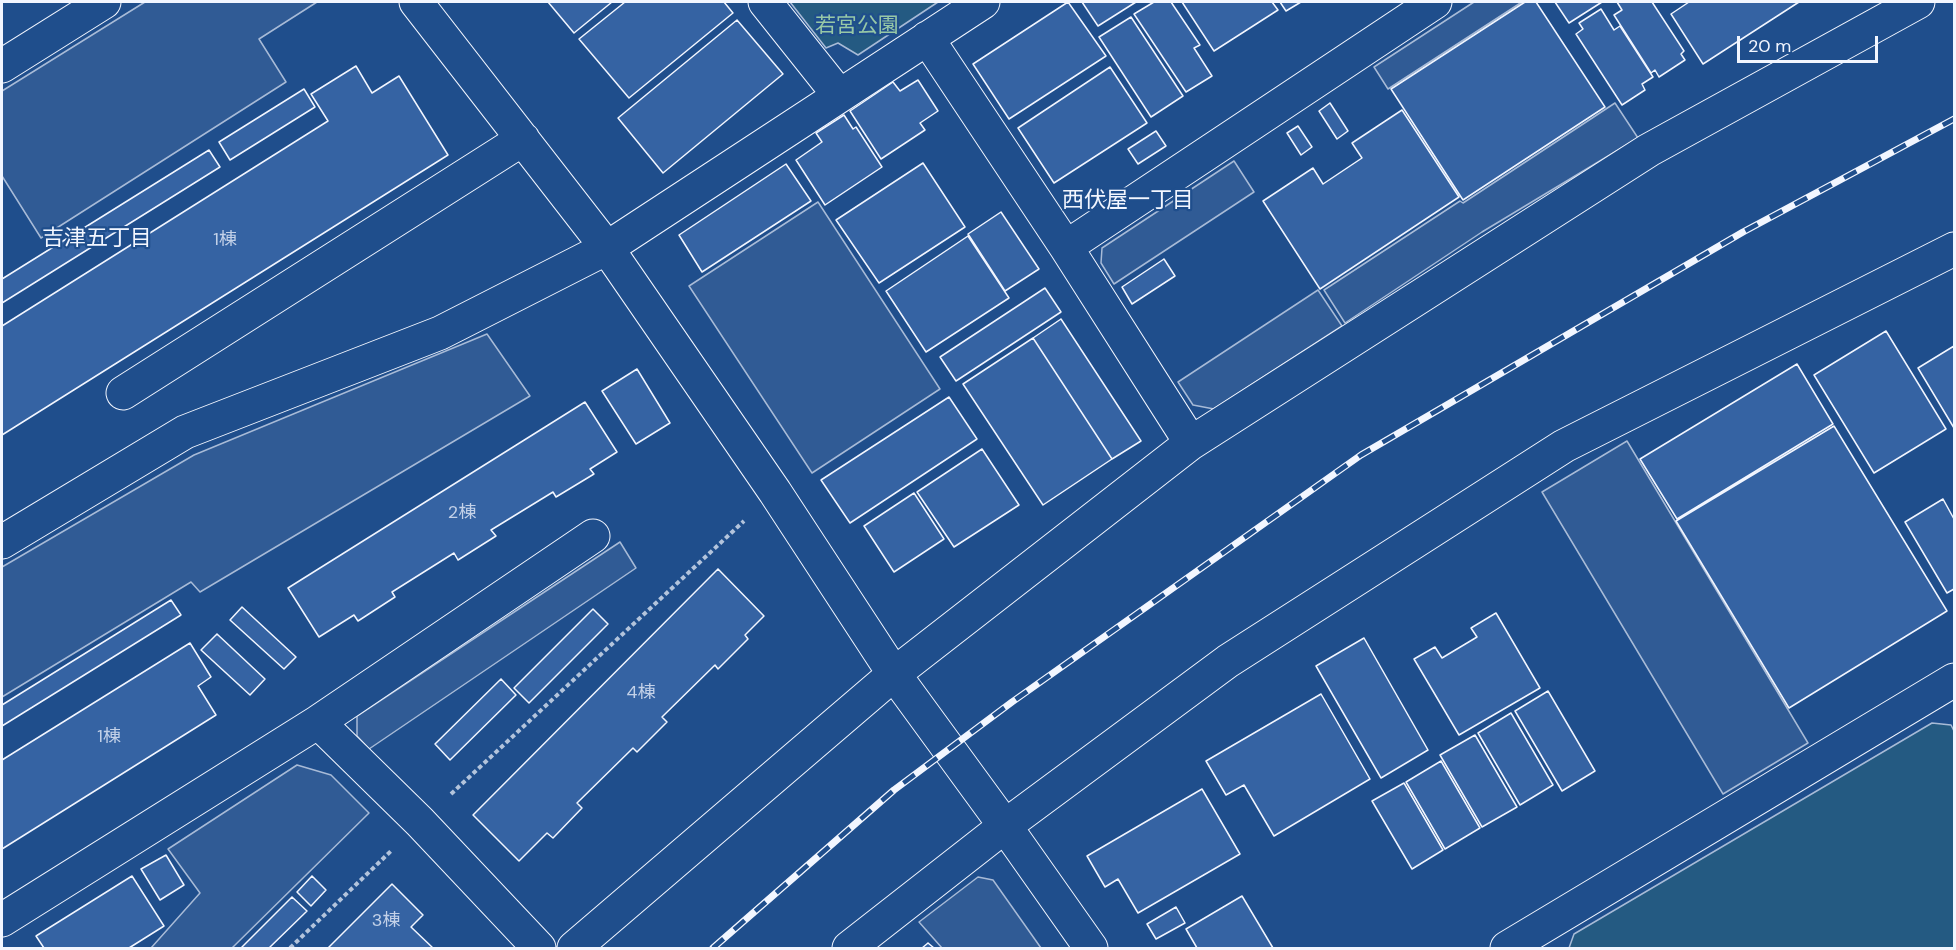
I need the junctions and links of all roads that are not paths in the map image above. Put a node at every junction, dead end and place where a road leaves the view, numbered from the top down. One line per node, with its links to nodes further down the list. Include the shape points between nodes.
1 (104, 2): 8 (street)
2 (416, 2): 10 (street)
3 (765, 2): 9 (street)
4 (983, 2): 7 (street)
5 (1435, 2): 11 (street)
6 (1917, 2): 15 (street, via 1649,150)
7 (927, 38): 9 (street); 11 (street)
8 (2, 66)
9 (839, 96): 12 (street)
10 (523, 139): 12 (street); 14 (street)
11 (1066, 247): 15 (street)
12 (608, 248): 17 (street, via 440,333 185,432); 18 (street)
13 (1954, 249): 21 (street, via 1564,446 1228,661)
14 (123, 393)
15 (1191, 443): 18 (street)
16 (593, 536): 20 (street)
17 (2, 542)
18 (894, 674): 21 (street); 25 (street)
19 (1951, 691): 23 (street)
20 (318, 722): 22 (street); 24 (street, via 420,822)
21 (1005, 826): 26 (street); 27 (street)
22 (2, 920)
23 (1546, 939): 28 (street)
24 (539, 948)
25 (574, 948)
26 (849, 948)
27 (1091, 948)
28 (1507, 948)

